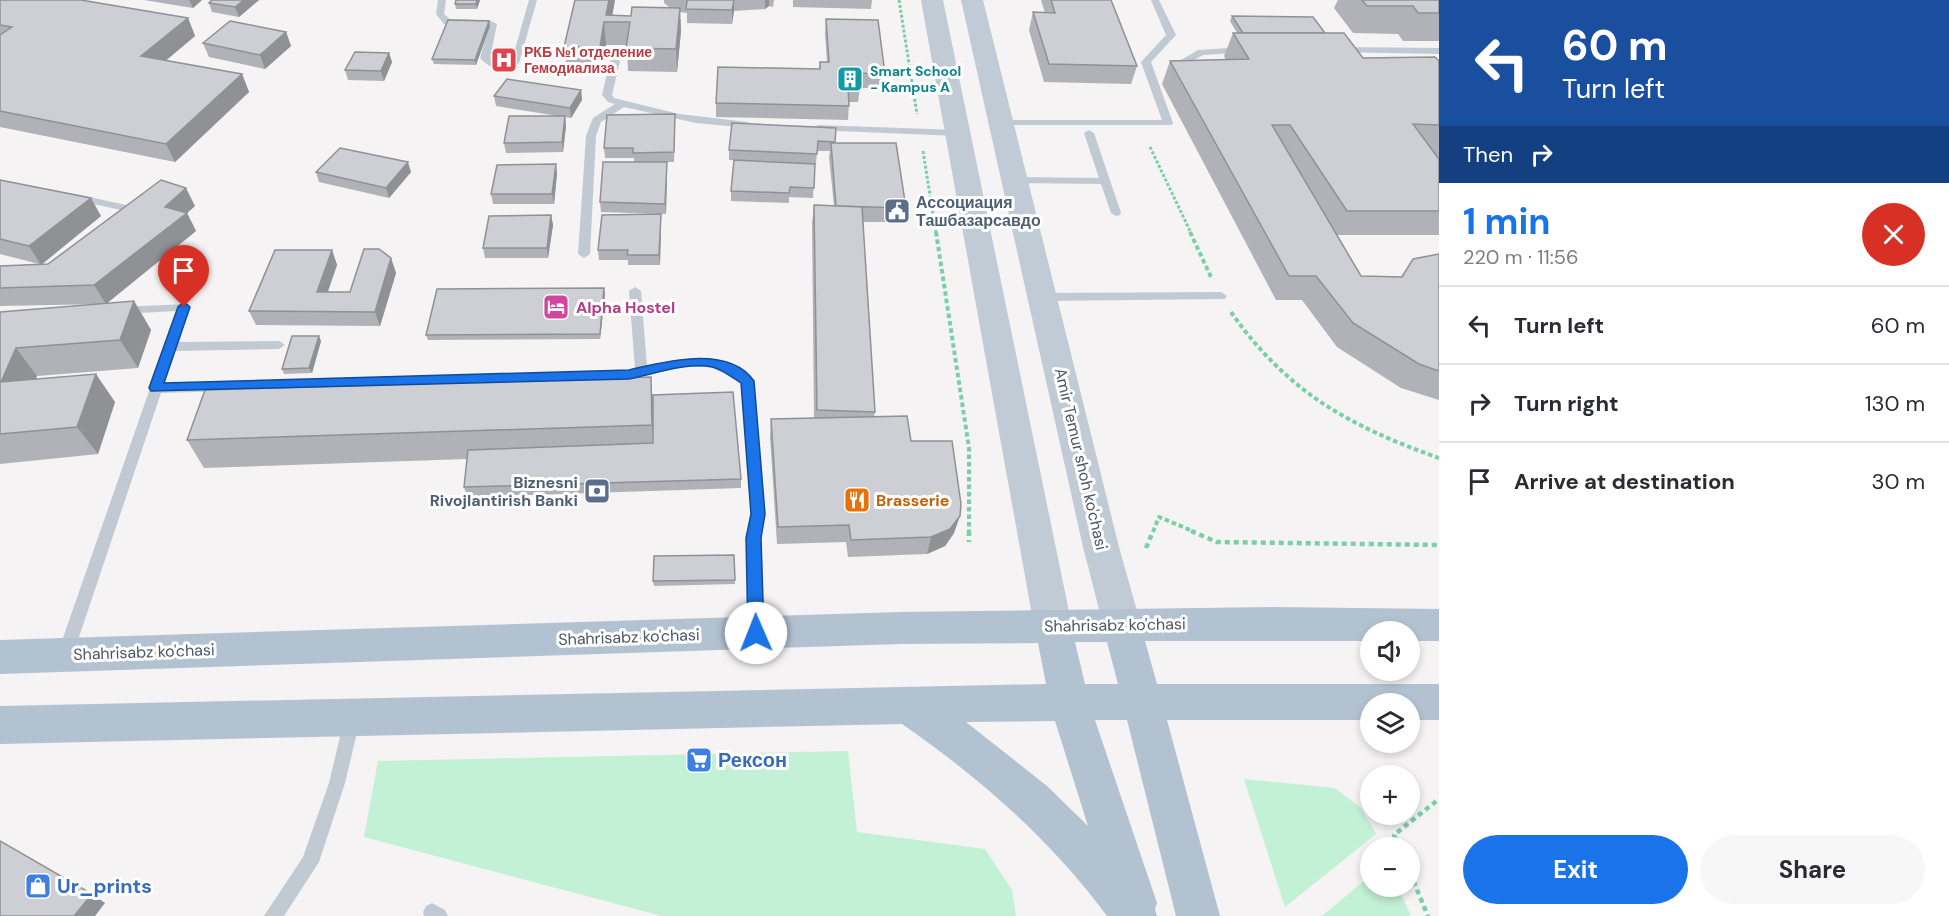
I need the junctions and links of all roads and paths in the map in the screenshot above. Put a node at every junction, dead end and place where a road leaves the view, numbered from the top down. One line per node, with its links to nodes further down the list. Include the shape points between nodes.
1 (442, 0): 2 (lane, via 440,14 447,22 494,26 485,58 506,67 516,61)
2 (533, 0)
3 (899, 0): 13 (path)
4 (932, 0): 17 (main road)
5 (972, 0): 14 (main road, Amir Temur shoh ko'chasi)
6 (1155, 0): 14 (lane, via 1171,35 1146,62 1168,123)
7 (1254, 50): 11 (lane, via 1202,52)
8 (1324, 50): 9 (lane)
9 (1439, 51)
10 (615, 61): 12 (lane, via 607,95)
11 (1174, 67)
12 (622, 104): 15 (lane, via 726,125); 26 (lane, via 597,120 591,136)
13 (917, 118)
14 (1001, 123): 21 (main road, Amir Temur shoh ko'chasi)
15 (761, 126)
16 (807, 128): 17 (lane)
17 (957, 133): 41 (main road)
18 (1089, 133): 22 (lane)
19 (921, 141): 36 (path, via 969,448)
20 (1150, 147): 28 (path)
21 (1015, 180): 22 (lane); 29 (main road, Amir Temur shoh ko'chasi)
22 (1105, 181): 24 (lane)
23 (58, 193): 25 (lane, via 132,210)
24 (1116, 213)
25 (114, 227)
26 (584, 254)
27 (635, 291): 33 (lane)
28 (1221, 296): 29 (lane); 35 (path, via 1243,332 1274,368 1309,395 1396,444)
29 (1043, 297): 39 (main road, Amir Temur shoh ko'chasi)
30 (103, 311): 32 (lane, via 184,307)
31 (279, 345): 32 (lane)
32 (170, 347): 34 (lane)
33 (641, 372): 34 (lane); 42 (lane, via 680,363 714,363 747,381 758,514 753,538)
34 (156, 388): 43 (lane)
35 (1439, 458)
36 (969, 542)
37 (1439, 545): 38 (path, via 1217,542 1159,517)
38 (1146, 548)
39 (1122, 625): 40 (main road, Shahrisabz ko'chasi); 41 (main road, Shahrisabz ko'chasi); 45 (main road, Amir Temur shoh ko'chasi)
40 (1439, 625)
41 (1053, 626): 42 (main road, Shahrisabz ko'chasi); 46 (main road)
42 (756, 633): 43 (main road, Shahrisabz ko'chasi)
43 (65, 655): 44 (main road, Shahrisabz ko'chasi)
44 (0, 657)
45 (1143, 701): 46 (main road); 47 (main road); 57 (main road, Amir Temur shoh ko'chasi)
46 (1069, 702): 48 (main road); 56 (main road)
47 (1439, 702)
48 (909, 706): 49 (main road); 55 (main road, via 968,748 1058,825)
49 (353, 718): 50 (main road); 54 (lane, via 337,783 310,862)
50 (0, 725)
51 (1439, 799): 52 (path)
52 (1395, 837)
53 (1420, 897): 58 (path)
54 (273, 916)
55 (1135, 916)
56 (1140, 916)
57 (1198, 916)
58 (1428, 916)

